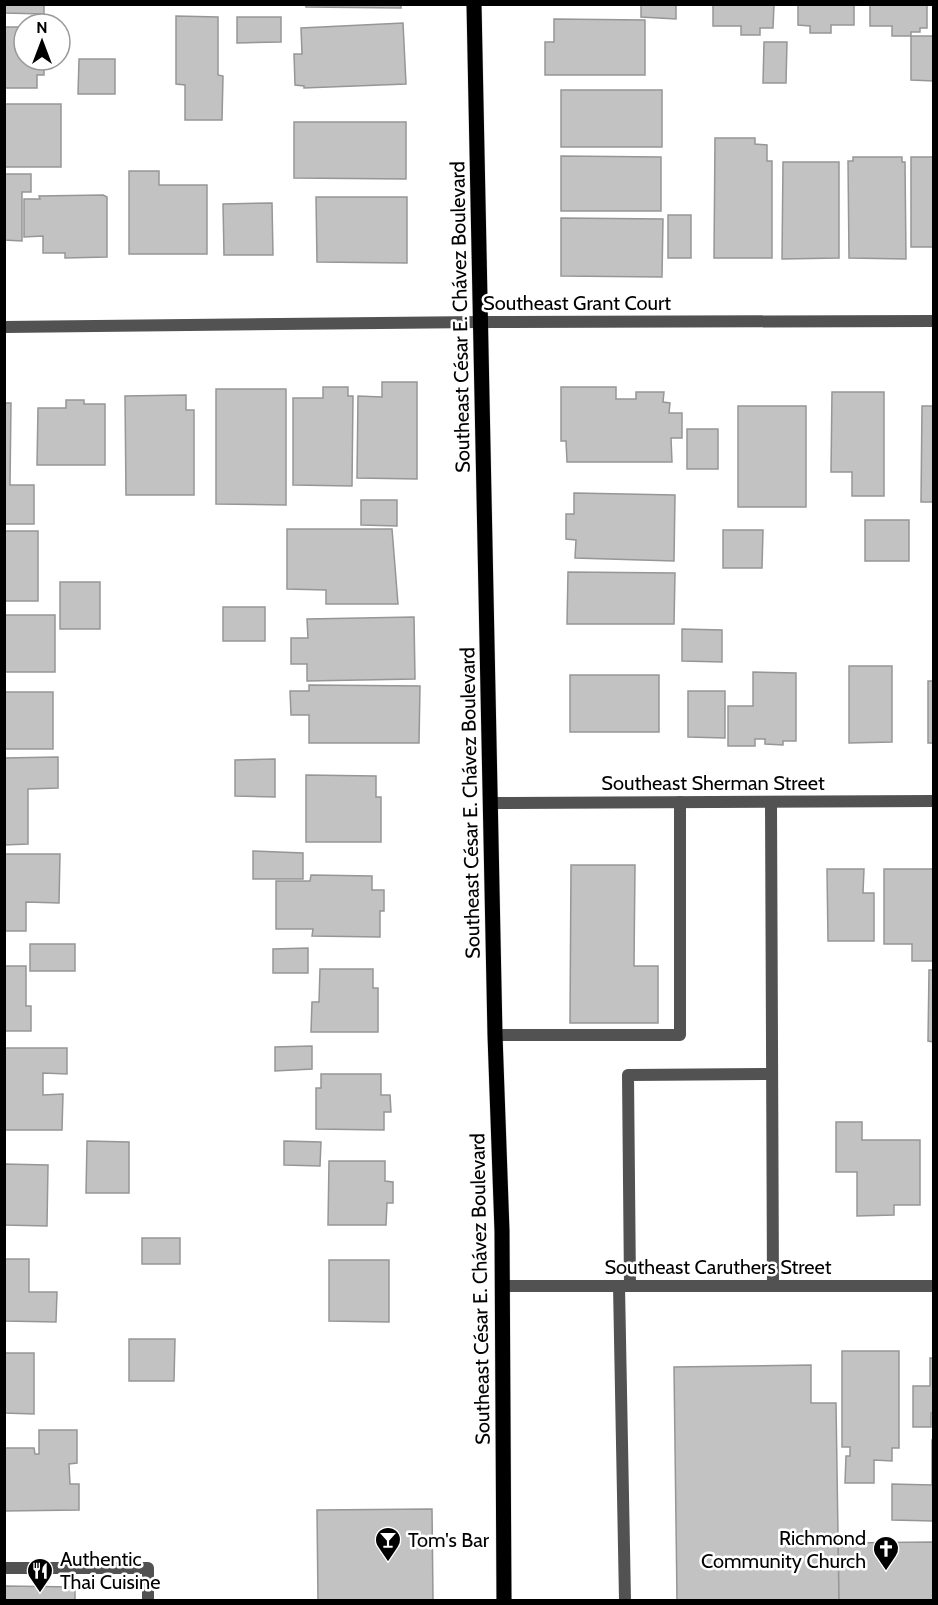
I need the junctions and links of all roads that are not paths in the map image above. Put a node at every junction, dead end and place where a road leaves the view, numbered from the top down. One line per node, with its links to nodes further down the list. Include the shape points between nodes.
1 (474, 4): 3 (main road, Southeast César E. Chávez Boulevard)
2 (933, 321): 3 (street, Southeast Grant Court)
3 (480, 322): 4 (street, Southeast Grant Court); 8 (main road, Southeast César E. Chávez Boulevard)
4 (4, 327)
5 (933, 801): 7 (street, Southeast Sherman Street)
6 (680, 802): 7 (street, Southeast Sherman Street); 8 (street, Southeast Sherman Street); 9 (street, via 680,1035)
7 (771, 802): 10 (street)
8 (492, 803): 9 (main road, Southeast César E. Chávez Boulevard)
9 (495, 1035): 11 (main road, Southeast César E. Chávez Boulevard)
10 (772, 1074): 12 (street, via 628,1075); 13 (street)
11 (502, 1286): 12 (street, Southeast Caruthers Street); 17 (main road, Southeast César E. Chávez Boulevard)
12 (625, 1286): 13 (street, Southeast Caruthers Street); 18 (street)
13 (773, 1286): 14 (street, Southeast Caruthers Street)
14 (933, 1286)
15 (4, 1568): 16 (street, via 148,1568)
16 (148, 1600)
17 (504, 1600)
18 (625, 1600)

